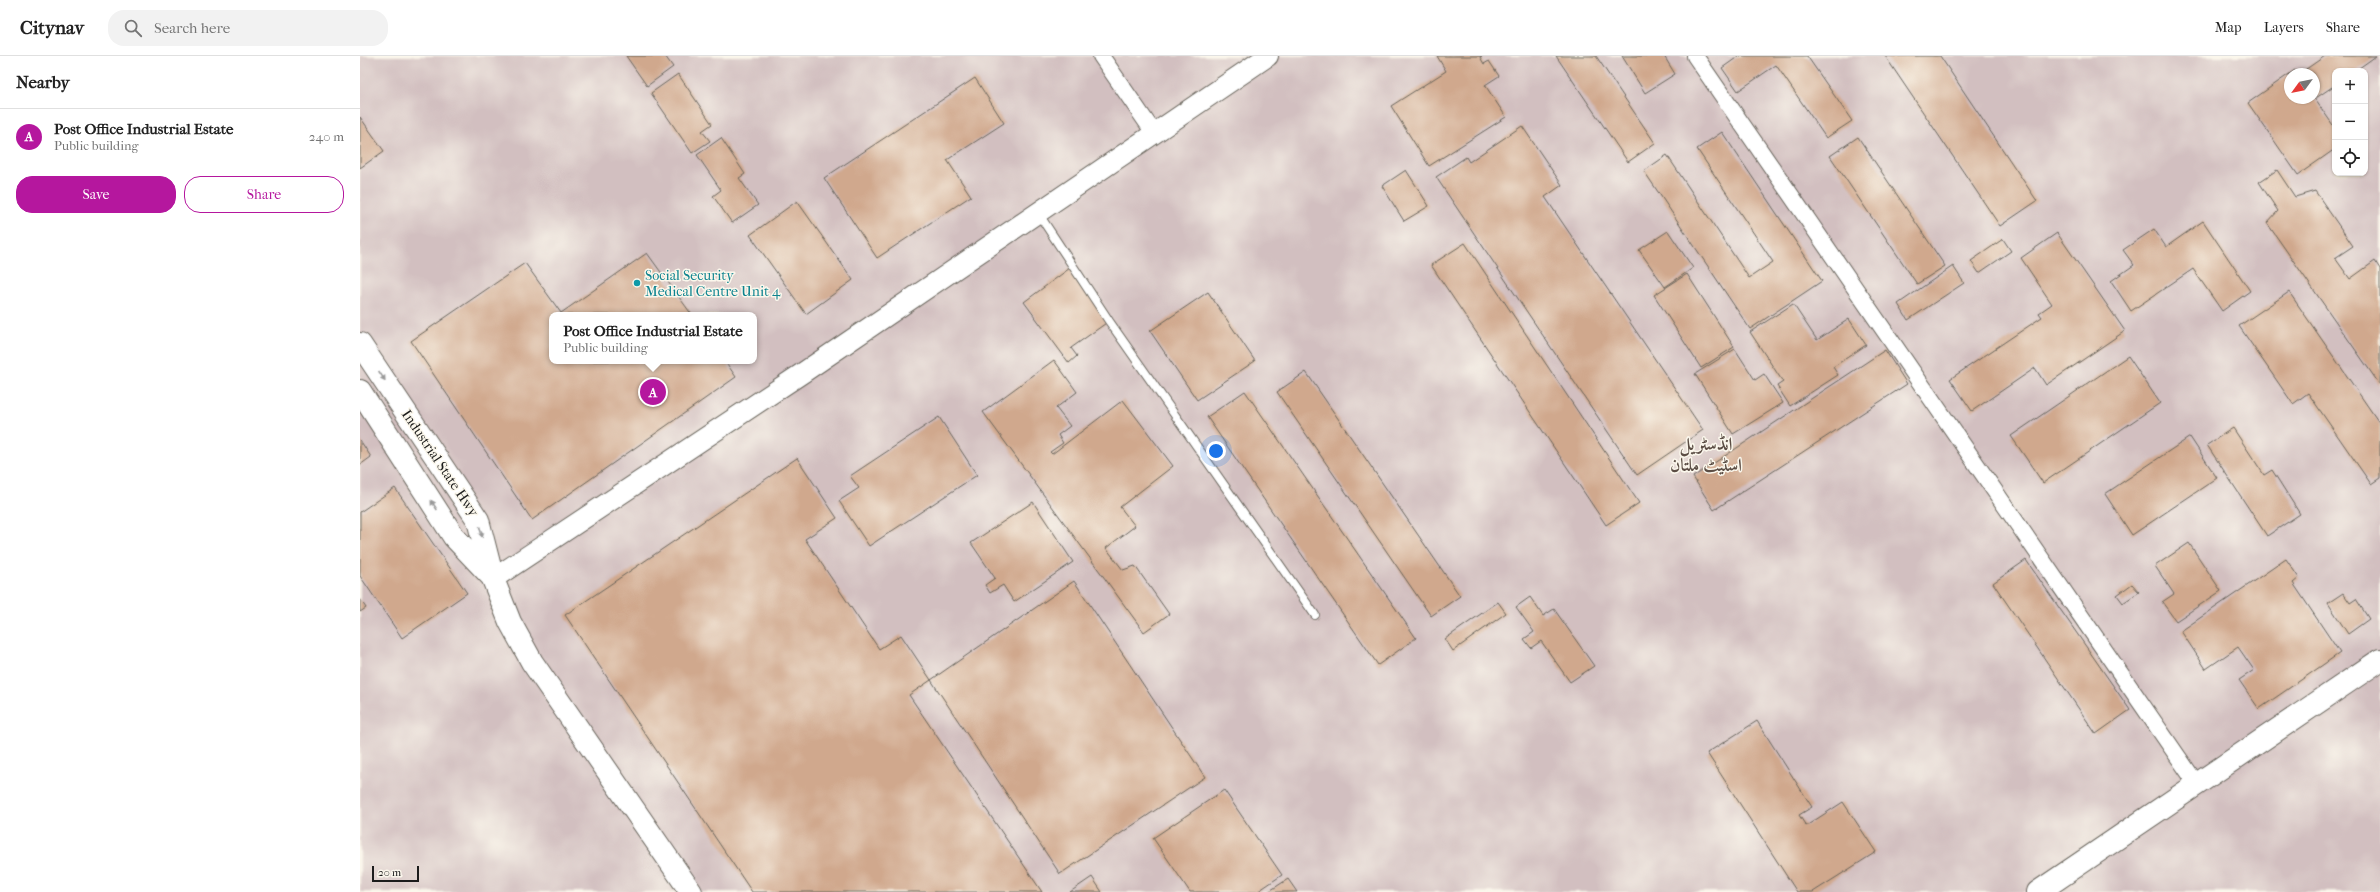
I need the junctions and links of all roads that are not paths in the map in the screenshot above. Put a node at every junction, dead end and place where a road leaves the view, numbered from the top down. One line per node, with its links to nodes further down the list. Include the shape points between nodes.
1 (1101, 56): 4 (street)
2 (1268, 56): 4 (street)
3 (1695, 56): 11 (street)
4 (1154, 133): 5 (street)
5 (1038, 213): 8 (street); 9 (lane, via 1109,321)
6 (360, 344): 8 (main road, Industrial State Hwy, one-way to 8, via 478,520)
7 (360, 392): 8 (main road, Industrial State Hwy, one-way to 7, via 454,537)
8 (493, 579): 12 (main road, via 510,622 532,662)
9 (1315, 615)
10 (2380, 660): 11 (main road)
11 (2196, 783): 13 (main road)
12 (691, 892)
13 (2038, 892)

